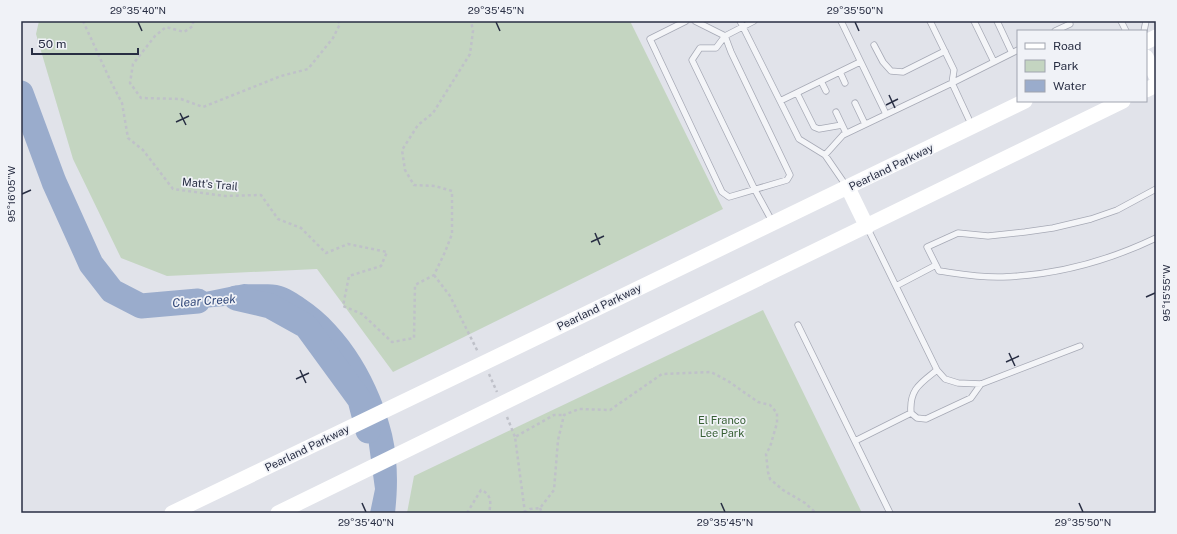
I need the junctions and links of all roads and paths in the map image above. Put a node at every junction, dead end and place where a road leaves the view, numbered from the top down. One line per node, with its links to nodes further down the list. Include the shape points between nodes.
1 (83, 21): 4 (path, Matt's Trail, via 122,103 128,138 142,150 173,189 225,196 261,195 278,219 301,228 326,253 348,244 387,252 381,266 349,276 343,306 362,314 392,342 414,338 415,285 434,276 452,234 452,191 435,186 414,185 405,170 402,150 418,124 433,113 470,54 473,31)
2 (193, 21): 3 (path, via 193,26 184,32 166,27 155,36 133,64 130,83 141,98 181,98 203,107 281,76 308,69 333,38 340,24)
3 (338, 21)
4 (471, 21)
5 (686, 21): 49 (lane, via 650,39 722,192 729,197)
6 (695, 21): 17 (lane)
7 (754, 21): 14 (lane)
8 (841, 21): 25 (lane)
9 (930, 21): 22 (lane)
10 (974, 21): 26 (lane)
11 (997, 21): 23 (lane)
12 (1069, 21): 15 (lane, via 1070,24)
13 (1121, 21): 16 (lane)
14 (741, 24): 17 (lane); 36 (lane)
15 (1058, 30)
16 (1126, 30)
17 (725, 36): 49 (lane, via 716,48 700,48 692,60); 49 (lane, via 790,175 787,180)
18 (1156, 37): 19 (main road)
19 (1147, 42)
20 (874, 45): 22 (lane, via 891,71 904,72)
21 (1017, 50): 23 (lane)
22 (945, 51): 31 (lane, via 954,70)
23 (1012, 53): 26 (lane)
24 (1147, 58): 28 (main road)
25 (860, 62): 27 (lane); 41 (lane)
26 (994, 62): 31 (lane)
27 (840, 72): 29 (lane); 30 (lane)
28 (1156, 76)
29 (821, 81): 34 (lane); 35 (lane)
30 (845, 82)
31 (952, 83): 41 (lane); 44 (lane)
32 (1156, 85): 33 (main road)
33 (1147, 90)
34 (826, 91)
35 (797, 93): 36 (lane); 43 (lane, via 814,127 819,129)
36 (780, 101): 46 (lane, via 799,139)
37 (1023, 102): 44 (main road, Pearland Parkway)
38 (1121, 102): 51 (main road)
39 (855, 103): 42 (lane)
40 (836, 112): 43 (lane)
41 (886, 114): 42 (lane)
42 (865, 124): 45 (lane)
43 (842, 125): 45 (lane)
44 (972, 127): 47 (main road, Pearland Parkway)
45 (846, 133): 46 (lane)
46 (825, 155): 47 (lane)
47 (848, 188): 50 (main road, Pearland Parkway); 51 (main road)
48 (1156, 189): 53 (lane, via 1117,210 1053,228 988,236 958,233 927,247)
49 (755, 190): 50 (lane)
50 (773, 224): 63 (main road, Pearland Parkway, bridge)
51 (867, 227): 54 (lane); 64 (main road, bridge)
52 (1156, 238): 53 (lane, via 1133,249 1086,264 1030,274 1002,277 972,276 938,271)
53 (936, 265): 54 (lane)
54 (896, 286): 57 (lane)
55 (798, 324): 61 (lane)
56 (1080, 346): 58 (lane)
57 (937, 370): 58 (lane, via 945,379 951,381); 59 (lane, via 913,393)
58 (981, 384): 59 (lane, via 971,398 926,419 917,418)
59 (911, 413): 61 (lane)
60 (564, 415): 62 (path, via 558,440 554,490); 67 (path, via 554,415 515,436); 69 (path, via 579,408 610,410 662,374 711,372 758,402 770,405 777,413 777,423 766,454 770,479)
61 (855, 441): 70 (lane)
62 (540, 508): 67 (path, via 530,509); 68 (path)
63 (172, 513)
64 (278, 513)
65 (467, 513): 66 (path, via 481,490 485,491 491,502)
66 (489, 513)
67 (525, 513)
68 (542, 513)
69 (816, 513)
70 (890, 513)

